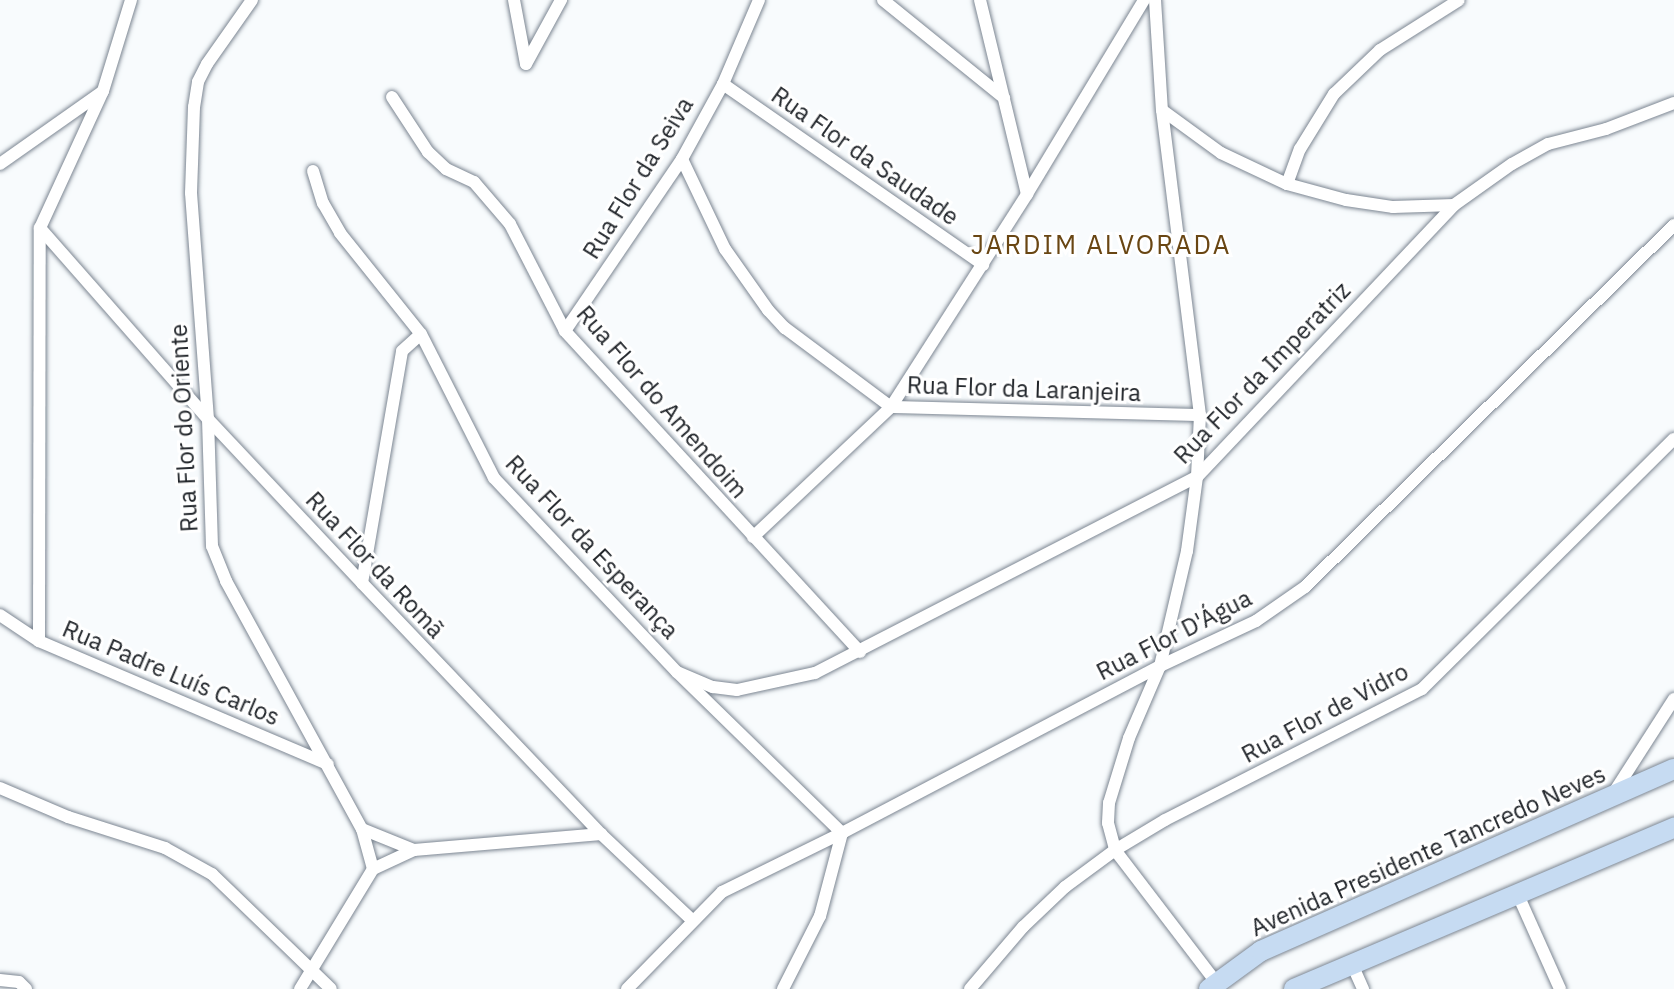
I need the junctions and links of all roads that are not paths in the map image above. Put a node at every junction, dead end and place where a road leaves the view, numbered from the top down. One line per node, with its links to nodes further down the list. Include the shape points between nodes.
1 (131, 0): 12 (street)
2 (252, 0): 30 (street, Rua Flor do Oriente, via 207,64 194,107 191,193)
3 (514, 0): 4 (street, via 526,64)
4 (561, 0)
5 (759, 0): 11 (street, Rua Flor da Seiva)
6 (883, 0): 14 (street)
7 (980, 0): 14 (street)
8 (1144, 0): 21 (street)
9 (1155, 0): 16 (street)
10 (1459, 0): 20 (street, via 1380,50 1334,94 1300,149)
11 (723, 84): 17 (street, Rua Flor da Seiva); 25 (street, Rua Flor da Saudade)
12 (103, 91): 18 (street); 24 (street)
13 (392, 97): 26 (street, Rua Flor do Amendoim, via 428,152 446,169 474,182 510,224)
14 (1004, 98): 21 (street)
15 (1674, 103): 22 (street, Rua Flor da Imperatriz, via 1548,144)
16 (1162, 110): 20 (street, via 1221,153); 29 (street)
17 (682, 159): 26 (street, Rua Flor da Seiva); 28 (street, Rua Flor da Laranjeira, via 725,249 768,310)
18 (0, 164)
19 (313, 171): 27 (street, Rua Flor da Esperança, via 340,233)
20 (1287, 184): 22 (street, via 1393,207)
21 (1027, 194): 25 (street)
22 (1454, 205): 32 (street, Rua Flor da Imperatriz)
23 (1674, 225): 38 (street, Rua Flor D'Água, via 1305,587 1256,621)
24 (40, 228): 30 (street, Rua Flor da Romã); 36 (street)
25 (983, 265): 28 (street)
26 (565, 331): 33 (street, Rua Flor do Amendoim)
27 (421, 334): 34 (street, via 402,351); 39 (street, Rua Flor da Esperança, via 494,478)
28 (891, 407): 29 (street, Rua Flor da Laranjeira); 33 (street)
29 (1200, 415): 32 (street)
30 (208, 419): 34 (street, Rua Flor da Romã); 41 (street, Rua Flor do Oriente, via 212,546 226,581)
31 (1674, 439): 50 (street, Rua Flor de Vidro, via 1422,689)
32 (1197, 477): 37 (street, Rua Flor da Imperatriz); 38 (street, via 1187,551)
33 (753, 537): 37 (street, Rua Flor do Amendoim)
34 (362, 583): 48 (street, Rua Flor da Romã)
35 (0, 615): 36 (street, Rua Padre Luís Carlos)
36 (39, 641): 41 (street, Rua Padre Luís Carlos)
37 (860, 652): 39 (street, Rua Flor da Imperatriz, via 815,673 737,690 713,687)
38 (1160, 666): 47 (street, Rua Flor D'Água); 50 (street, via 1109,803)
39 (677, 672): 47 (street, Rua Flor da Esperança)
40 (1674, 699): 44 (street)
41 (328, 764): 46 (street, Rua Flor do Oriente)
42 (1674, 769): 44 (main road, Avenida Presidente Tancredo Neves)
43 (0, 788): 55 (street, via 68,817 165,848 212,874)
44 (1609, 801): 57 (main road, Avenida Presidente Tancredo Neves, via 1261,951)
45 (1674, 828): 52 (main road)
46 (362, 829): 49 (street); 51 (street, Rua Flor do Oriente)
47 (842, 833): 53 (street, Rua Flor D'Água, via 722,892); 62 (street, via 820,916)
48 (601, 834): 49 (street); 53 (street, Rua Flor da Romã)
49 (414, 850): 51 (street)
50 (1115, 850): 57 (street); 63 (street, Rua Flor de Vidro, via 1065,887)
51 (373, 869): 55 (street)
52 (1518, 895): 54 (main road); 66 (street)
53 (692, 920): 61 (street, Rua Flor D'Água)
54 (1351, 962): 64 (main road); 65 (street)
55 (312, 968): 59 (street); 60 (street)
56 (0, 980): 58 (street, via 19,982)
57 (1212, 986)
58 (26, 989)
59 (300, 989)
60 (331, 989)
61 (627, 989)
62 (783, 989)
63 (970, 989)
64 (1294, 989)
65 (1363, 989)
66 (1560, 989)

